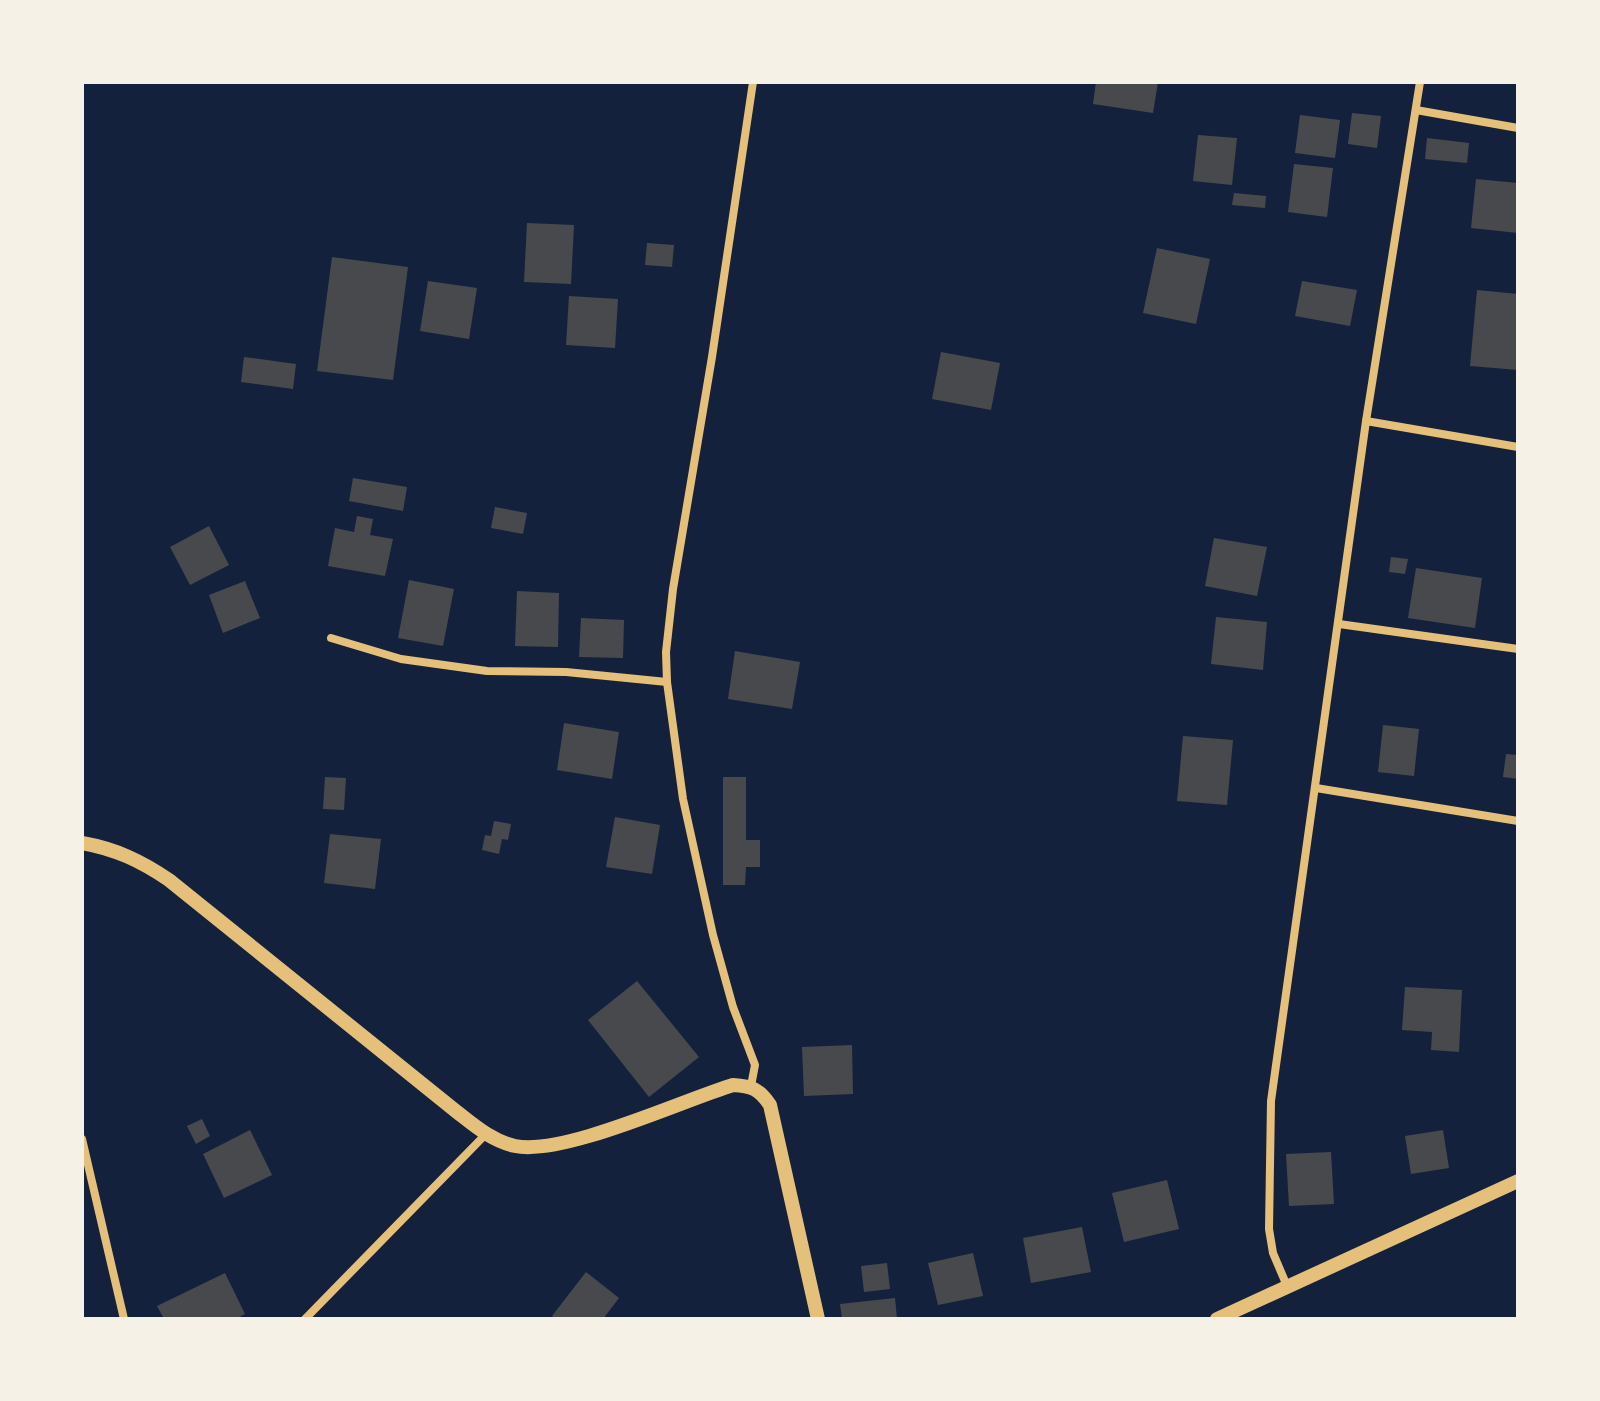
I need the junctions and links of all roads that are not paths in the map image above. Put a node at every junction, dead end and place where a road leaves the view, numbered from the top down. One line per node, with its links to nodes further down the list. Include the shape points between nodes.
1 (753, 82): 10 (street, via 673,589)
2 (1420, 82): 3 (street)
3 (1416, 110): 4 (street); 5 (street)
4 (1518, 128)
5 (1366, 421): 6 (street); 7 (street)
6 (1518, 447)
7 (1339, 624): 9 (street); 11 (street)
8 (331, 638): 10 (street, via 401,659 487,671)
9 (1518, 649)
10 (667, 682): 14 (street, via 689,828 725,978 755,1065)
11 (1316, 788): 12 (street); 18 (street, via 1271,1101 1269,1229)
12 (1518, 821)
13 (82, 843): 15 (street, via 126,854 169,880)
14 (751, 1086): 15 (street, via 733,1085 551,1145 518,1147); 21 (street, via 770,1105)
15 (486, 1134): 20 (street)
16 (82, 1139): 19 (street)
17 (1518, 1181): 18 (street)
18 (1287, 1286): 22 (street)
19 (124, 1319)
20 (305, 1319)
21 (818, 1319)
22 (1217, 1319)

